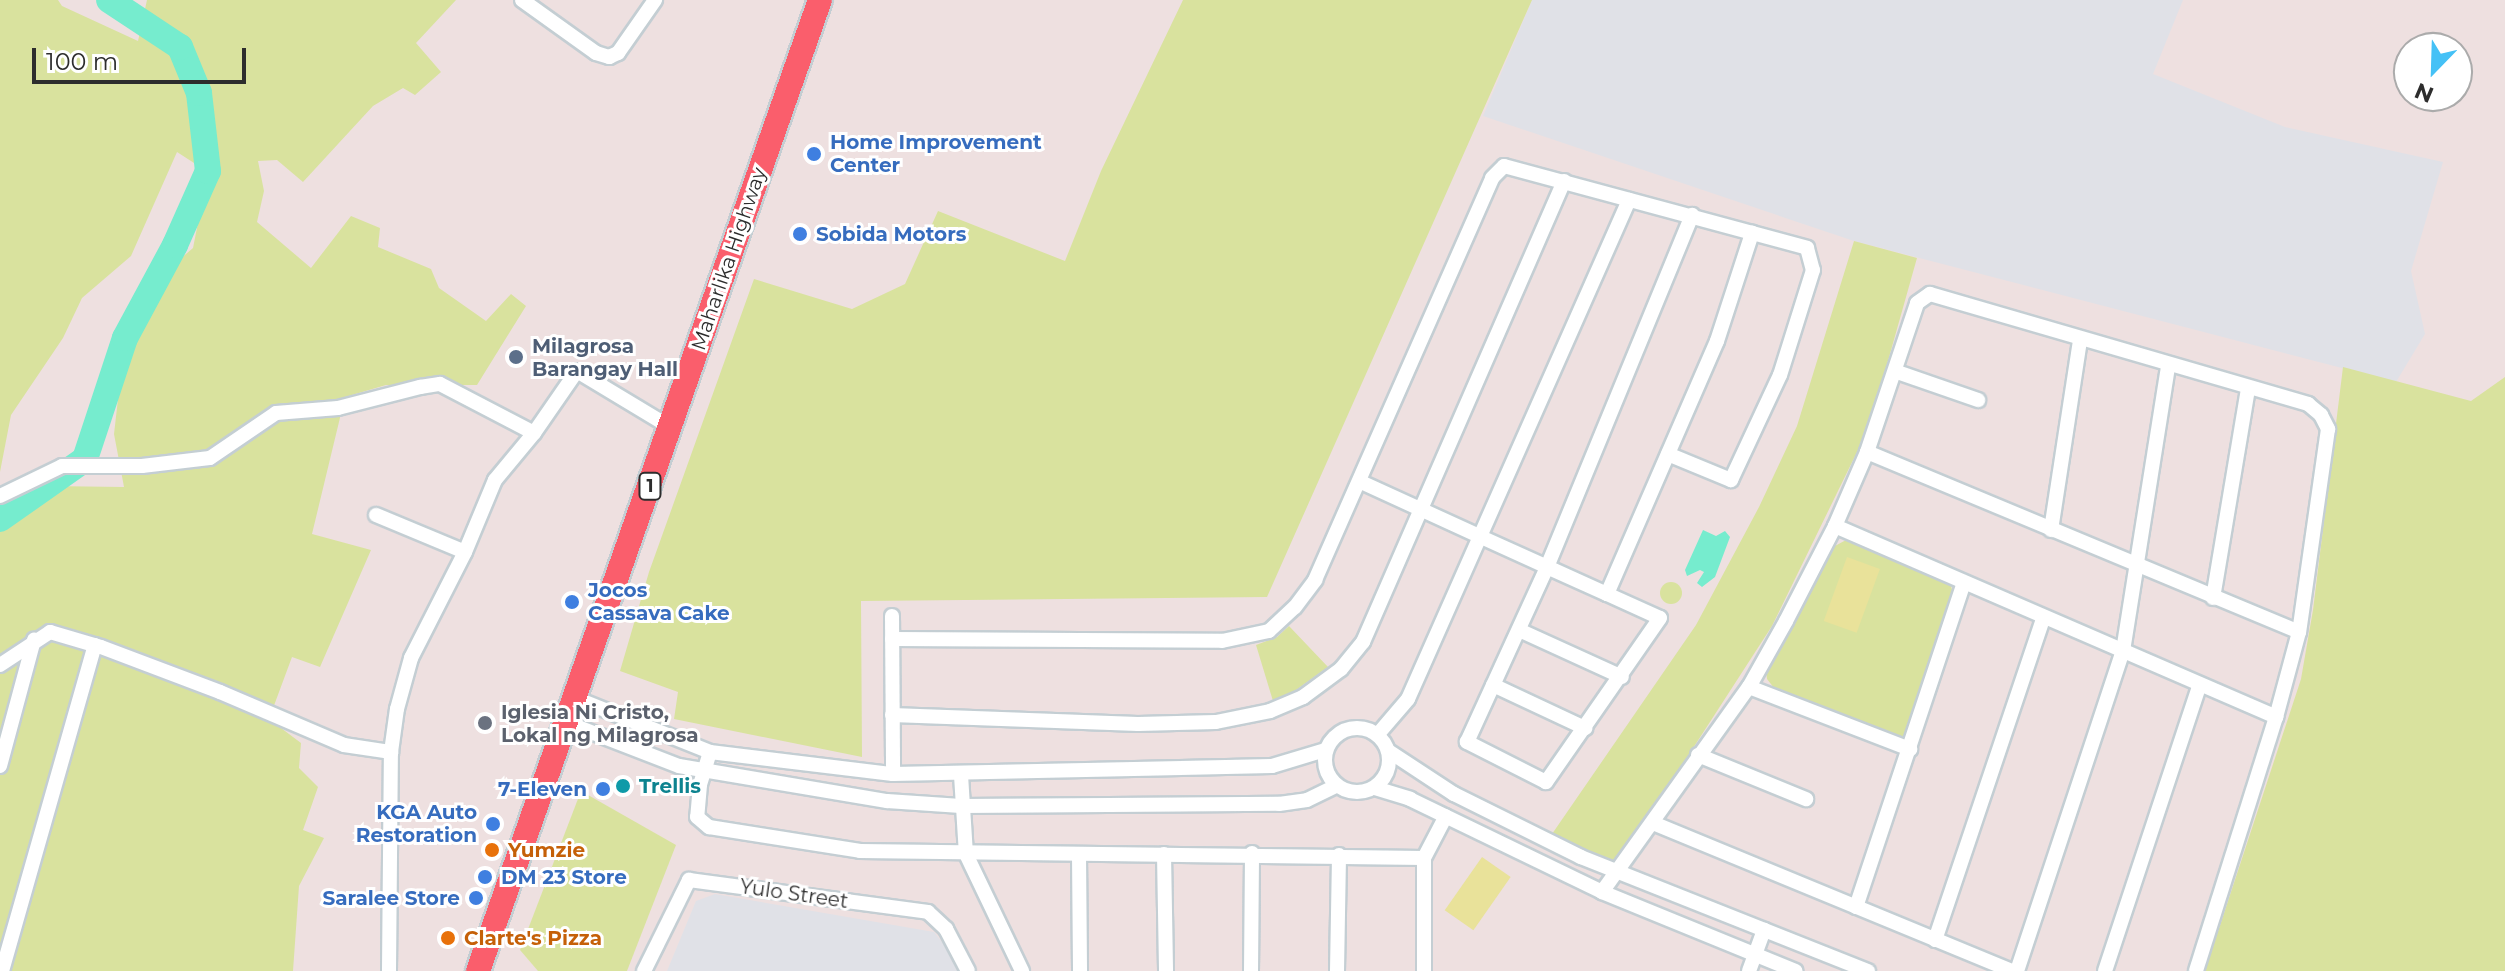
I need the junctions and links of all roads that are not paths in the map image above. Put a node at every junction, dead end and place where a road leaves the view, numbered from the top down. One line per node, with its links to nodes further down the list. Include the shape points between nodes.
1 (522, 0): 2 (street, via 609,57 618,53)
2 (655, 0)
3 (820, 0): 13 (highway, Maharlika Highway / 1)
4 (1564, 181): 5 (street); 17 (street, via 1513,166 1504,166 1492,178); 19 (street)
5 (1629, 200): 6 (street); 23 (street)
6 (1692, 215): 7 (street); 26 (street)
7 (1752, 233): 16 (street, via 1717,341); 16 (street, via 1807,248 1813,270 1780,375 1731,480)
8 (2080, 340): 9 (street); 10 (street, via 1930,294 1917,303); 22 (street)
9 (2168, 366): 11 (street); 25 (street)
10 (1897, 372): 12 (street); 15 (street)
11 (2248, 388): 29 (street); 33 (street, via 2308,404 2328,429)
12 (1978, 400)
13 (670, 427): 14 (street, via 577,371); 43 (highway, Maharlika Highway / 1)
14 (534, 433): 18 (street, via 440,384 338,408 276,413 210,458 62,466); 24 (street, via 495,480)
15 (1867, 452): 21 (street); 22 (street)
16 (1668, 454): 28 (street)
17 (1361, 482): 19 (street); 34 (street, via 1315,580 1269,631 1222,641)
18 (0, 496)
19 (1421, 509): 23 (street); 44 (street, via 1363,642 1341,669 1303,697 1270,711 1216,722 1138,724)
20 (376, 515): 24 (street)
21 (1835, 526): 27 (street); 42 (street)
22 (2051, 530): 25 (street)
23 (1481, 537): 26 (street); 48 (street, via 1408,699)
24 (465, 552): 51 (street, via 411,658)
25 (2133, 565): 29 (street); 37 (street)
26 (1547, 567): 28 (street); 32 (street)
27 (1964, 582): 31 (street); 49 (street)
28 (1607, 594): 39 (street, via 1660,618)
29 (2213, 598): 33 (street)
30 (892, 616): 34 (street)
31 (2044, 617): 37 (street); 77 (street)
32 (1519, 630): 39 (street); 41 (street)
33 (2299, 632): 45 (street)
34 (892, 639): 44 (street)
35 (34, 640): 36 (street, via 50,632); 38 (street); 55 (street)
36 (95, 645): 51 (street, via 344,745); 75 (street)
37 (2123, 651): 40 (street); 93 (street)
38 (0, 665)
39 (1622, 677): 47 (street)
40 (2200, 684): 45 (street); 94 (street)
41 (1493, 685): 47 (street); 47 (street, via 1467,742 1546,782)
42 (1749, 687): 49 (street); 54 (street)
43 (575, 698): 46 (highway, Maharlika Highway / 1); 52 (street)
44 (892, 715): 57 (street)
45 (2276, 717): 95 (street)
46 (565, 722): 56 (street); 81 (highway, Maharlika Highway / 1)
47 (1585, 728)
48 (1378, 734): 50 (street, via 1358,727 1338,733); 53 (street)
49 (1910, 749): 73 (street)
50 (1325, 750): 58 (street, via 1272,766); 59 (street, via 1326,770)
51 (391, 752): 80 (street)
52 (710, 752): 56 (street); 57 (street)
53 (1390, 752): 60 (street, via 1388,773); 71 (street, via 1454,794)
54 (1698, 755): 61 (street); 64 (street)
55 (0, 766)
56 (704, 772): 62 (street, via 887,801); 66 (street, via 697,817 709,827 860,851)
57 (893, 774): 58 (street)
58 (961, 775): 62 (street)
59 (1336, 786): 60 (street, via 1355,793); 62 (street, via 1307,800 1279,804)
60 (1375, 788): 63 (street)
61 (1806, 799)
62 (961, 806): 66 (street)
63 (1446, 816): 70 (street); 72 (street)
64 (1653, 823): 71 (street); 73 (street)
65 (1252, 853): 68 (street); 69 (street); 87 (street)
66 (966, 854): 67 (street); 84 (street)
67 (1079, 854): 68 (street); 85 (street)
68 (1164, 854): 86 (street)
69 (1339, 855): 70 (street); 88 (street)
70 (1424, 858): 89 (street)
71 (1618, 873): 72 (street); 76 (street)
72 (1602, 892): 78 (street)
73 (1856, 907): 77 (street)
74 (0, 918): 75 (street)
75 (16, 922): 79 (street)
76 (1764, 930): 78 (street); 92 (street)
77 (1935, 940): 93 (street)
78 (1755, 954): 90 (street); 91 (street)
79 (2, 971)
80 (389, 971)
81 (478, 971)
82 (644, 971): 83 (street, Yulo Street, via 689,880 928,912 946,929)
83 (968, 971)
84 (1022, 971)
85 (1080, 971)
86 (1166, 971)
87 (1251, 971)
88 (1337, 971)
89 (1424, 971)
90 (1749, 971)
91 (1796, 971)
92 (1868, 971)
93 (2015, 971)
94 (2105, 971)
95 (2196, 971)

